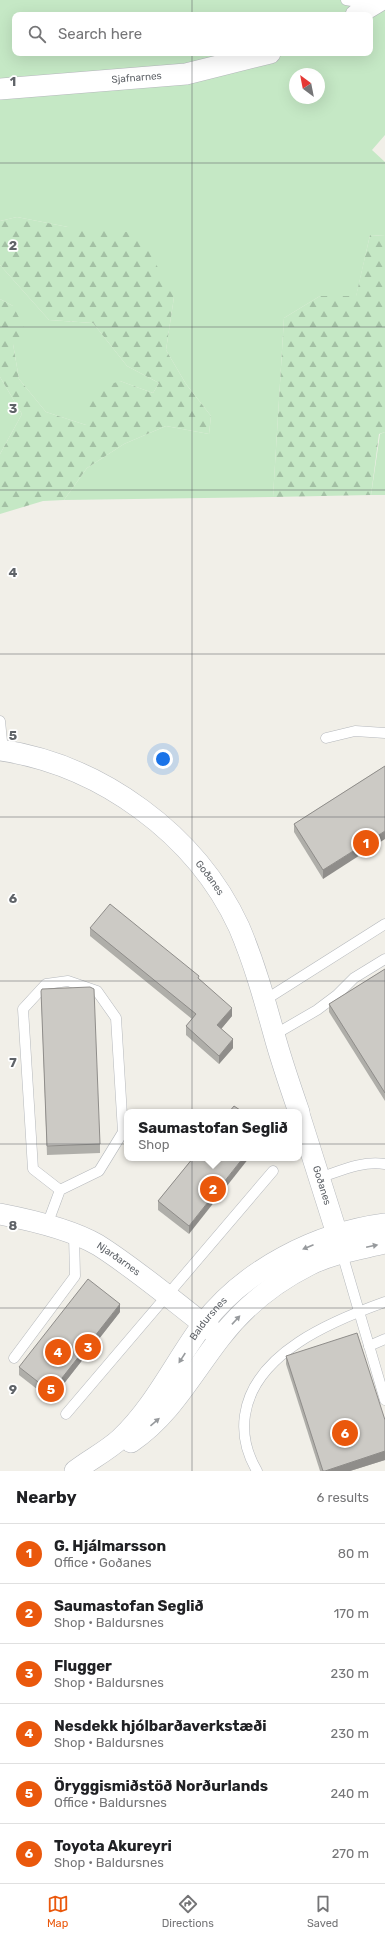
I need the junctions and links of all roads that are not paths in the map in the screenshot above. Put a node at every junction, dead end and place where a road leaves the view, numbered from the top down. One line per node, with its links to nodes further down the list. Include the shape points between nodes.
1 (346, 0): 2 (lane)
2 (370, 7)
3 (258, 56): 4 (street, Sjafnarnes, via 186,74)
4 (0, 89)
5 (0, 721): 8 (lane)
6 (385, 733): 7 (lane, via 355,731)
7 (326, 738)
8 (2, 750): 11 (street, Goðanes, via 41,759 96,781 146,812 168,831 189,852 224,900 250,953)
9 (385, 924): 11 (lane)
10 (385, 959): 12 (lane, via 354,978 317,1010)
11 (265, 1000): 12 (street, Goðanes)
12 (274, 1036): 13 (street, Goðanes)
13 (298, 1109)
14 (302, 1123): 17 (street, Goðanes)
15 (385, 1164): 17 (lane, via 363,1165)
16 (273, 1171): 25 (lane)
17 (319, 1178): 24 (street, Goðanes)
18 (60, 1190): 18 (lane, via 99,1171 123,1132 116,1018 97,991 68,981 46,984 23,1009 33,1169); 21 (lane)
19 (0, 1214): 21 (street, Njarðarnes)
20 (385, 1224): 24 (street, Baldursnes)
21 (47, 1225): 22 (street, Njarðarnes)
22 (74, 1235): 25 (street, Njarðarnes, via 97,1245); 32 (lane, via 75,1276)
23 (385, 1243): 24 (street, Baldursnes, one-way to 23)
24 (340, 1244): 27 (lane); 28 (street, Baldursnes, one-way to 28, via 287,1255 252,1277 223,1302); 29 (street, Baldursnes, one-way to 24, via 248,1307 274,1286)
25 (167, 1296): 28 (street, Njarðarnes); 34 (lane)
26 (385, 1302): 27 (lane)
27 (359, 1311): 31 (lane); 36 (lane, via 306,1339 277,1358 257,1380 250,1393 244,1421 247,1451)
28 (203, 1324): 29 (street, Njarðarnes); 35 (street, Baldursnes, one-way to 35, via 157,1396 119,1440)
29 (220, 1337): 35 (street, Baldursnes, one-way to 29, via 109,1457 134,1440 163,1414)
30 (385, 1339): 31 (lane)
31 (369, 1346): 33 (lane)
32 (14, 1358)
33 (385, 1400)
34 (66, 1414)
35 (74, 1471)
36 (256, 1471)

